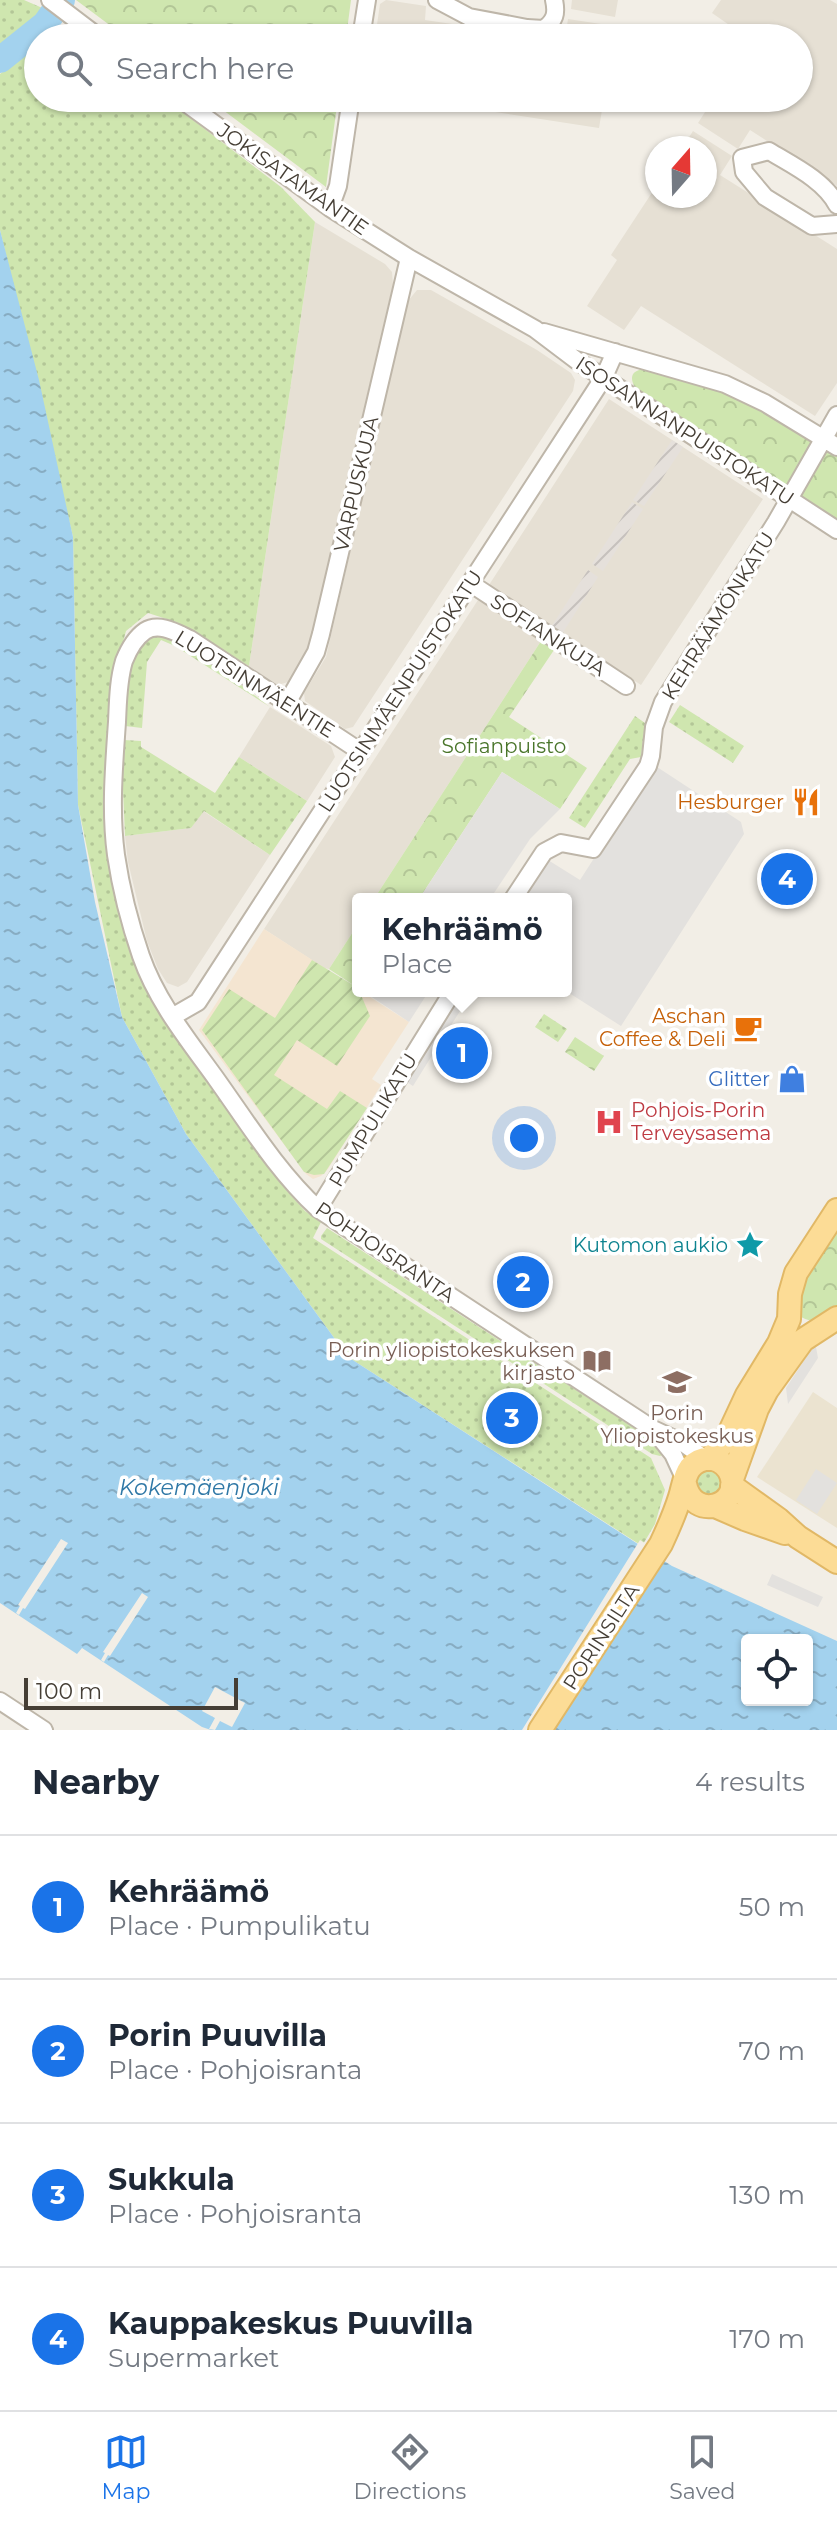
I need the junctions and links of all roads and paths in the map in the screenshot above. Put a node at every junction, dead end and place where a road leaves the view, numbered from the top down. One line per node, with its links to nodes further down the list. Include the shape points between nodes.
1 (50, 0): 5 (street)
2 (367, 0): 6 (street)
3 (437, 0): 7 (street, via 469,17)
4 (554, 0): 8 (street, via 557,13)
5 (82, 24)
6 (363, 24)
7 (506, 24)
8 (550, 24)
9 (198, 112): 12 (street, JOKISATAMANTIE)
10 (349, 112): 12 (street)
11 (837, 205): 13 (street, via 808,175 769,151 742,158 744,172 765,197 812,226)
12 (330, 208): 14 (street, JOKISATAMANTIE)
13 (837, 224)
14 (409, 258): 15 (street, ISOSANNANPUISTOKATU); 25 (street, VARPUSKUJA, via 321,634)
15 (535, 329): 16 (street, ISOSANNANPUISTOKATU); 17 (street, ISOSANNANPUISTOKATU)
16 (615, 352): 17 (street, LUOTSINMÄENPUISTOKATU); 19 (street, ISOSANNANPUISTOKATU, via 725,384)
17 (604, 377): 20 (street, ISOSANNANPUISTOKATU); 22 (street, LUOTSINMÄENPUISTOKATU)
18 (837, 415): 19 (street)
19 (831, 443): 20 (street)
20 (789, 499): 21 (street, ISOSANNANPUISTOKATU); 27 (street, KEHRÄÄMÖNKATU, via 663,702 648,766 607,832 593,849 561,843 544,852)
21 (837, 530)
22 (470, 583): 24 (street, SOFIANKUJA); 26 (street, LUOTSINMÄENPUISTOKATU)
23 (146, 630): 25 (street, LUOTSINMÄENTIE, via 160,627 190,639); 29 (street, POHJOISRANTA, via 133,643 119,686 113,820 116,855 141,955)
24 (626, 686)
25 (287, 703): 26 (street, LUOTSINMÄENTIE)
26 (361, 752): 29 (street, LUOTSINMÄENPUISTOKATU, via 198,1002)
27 (517, 893)
28 (449, 997): 30 (street, PUMPULIKATU)
29 (172, 1017): 30 (street, POHJOISRANTA, via 268,1153)
30 (318, 1209): 34 (street, POHJOISRANTA)
31 (837, 1210): 32 (main road, via 796,1273)
32 (790, 1308): 33 (main road, via 793,1319 809,1330); 35 (main road, via 779,1343 726,1440)
33 (830, 1324): 37 (main road, via 803,1340 767,1390)
34 (653, 1429): 35 (street, POHJOISRANTA); 36 (street, POHJOISRANTA, via 673,1454)
35 (707, 1459): 36 (main road, via 689,1469); 37 (main road, via 727,1467)
36 (685, 1482): 38 (main road, via 691,1499); 40 (main road, PORINSILTA)
37 (732, 1482): 38 (main road, via 726,1499); 39 (main road)
38 (710, 1506): 39 (main road); 40 (main road, PORINSILTA)
39 (798, 1537): 41 (main road)
40 (661, 1544): 44 (main road, PORINSILTA)
41 (837, 1562)
42 (0, 1701): 43 (street)
43 (44, 1730)
44 (540, 1730)

